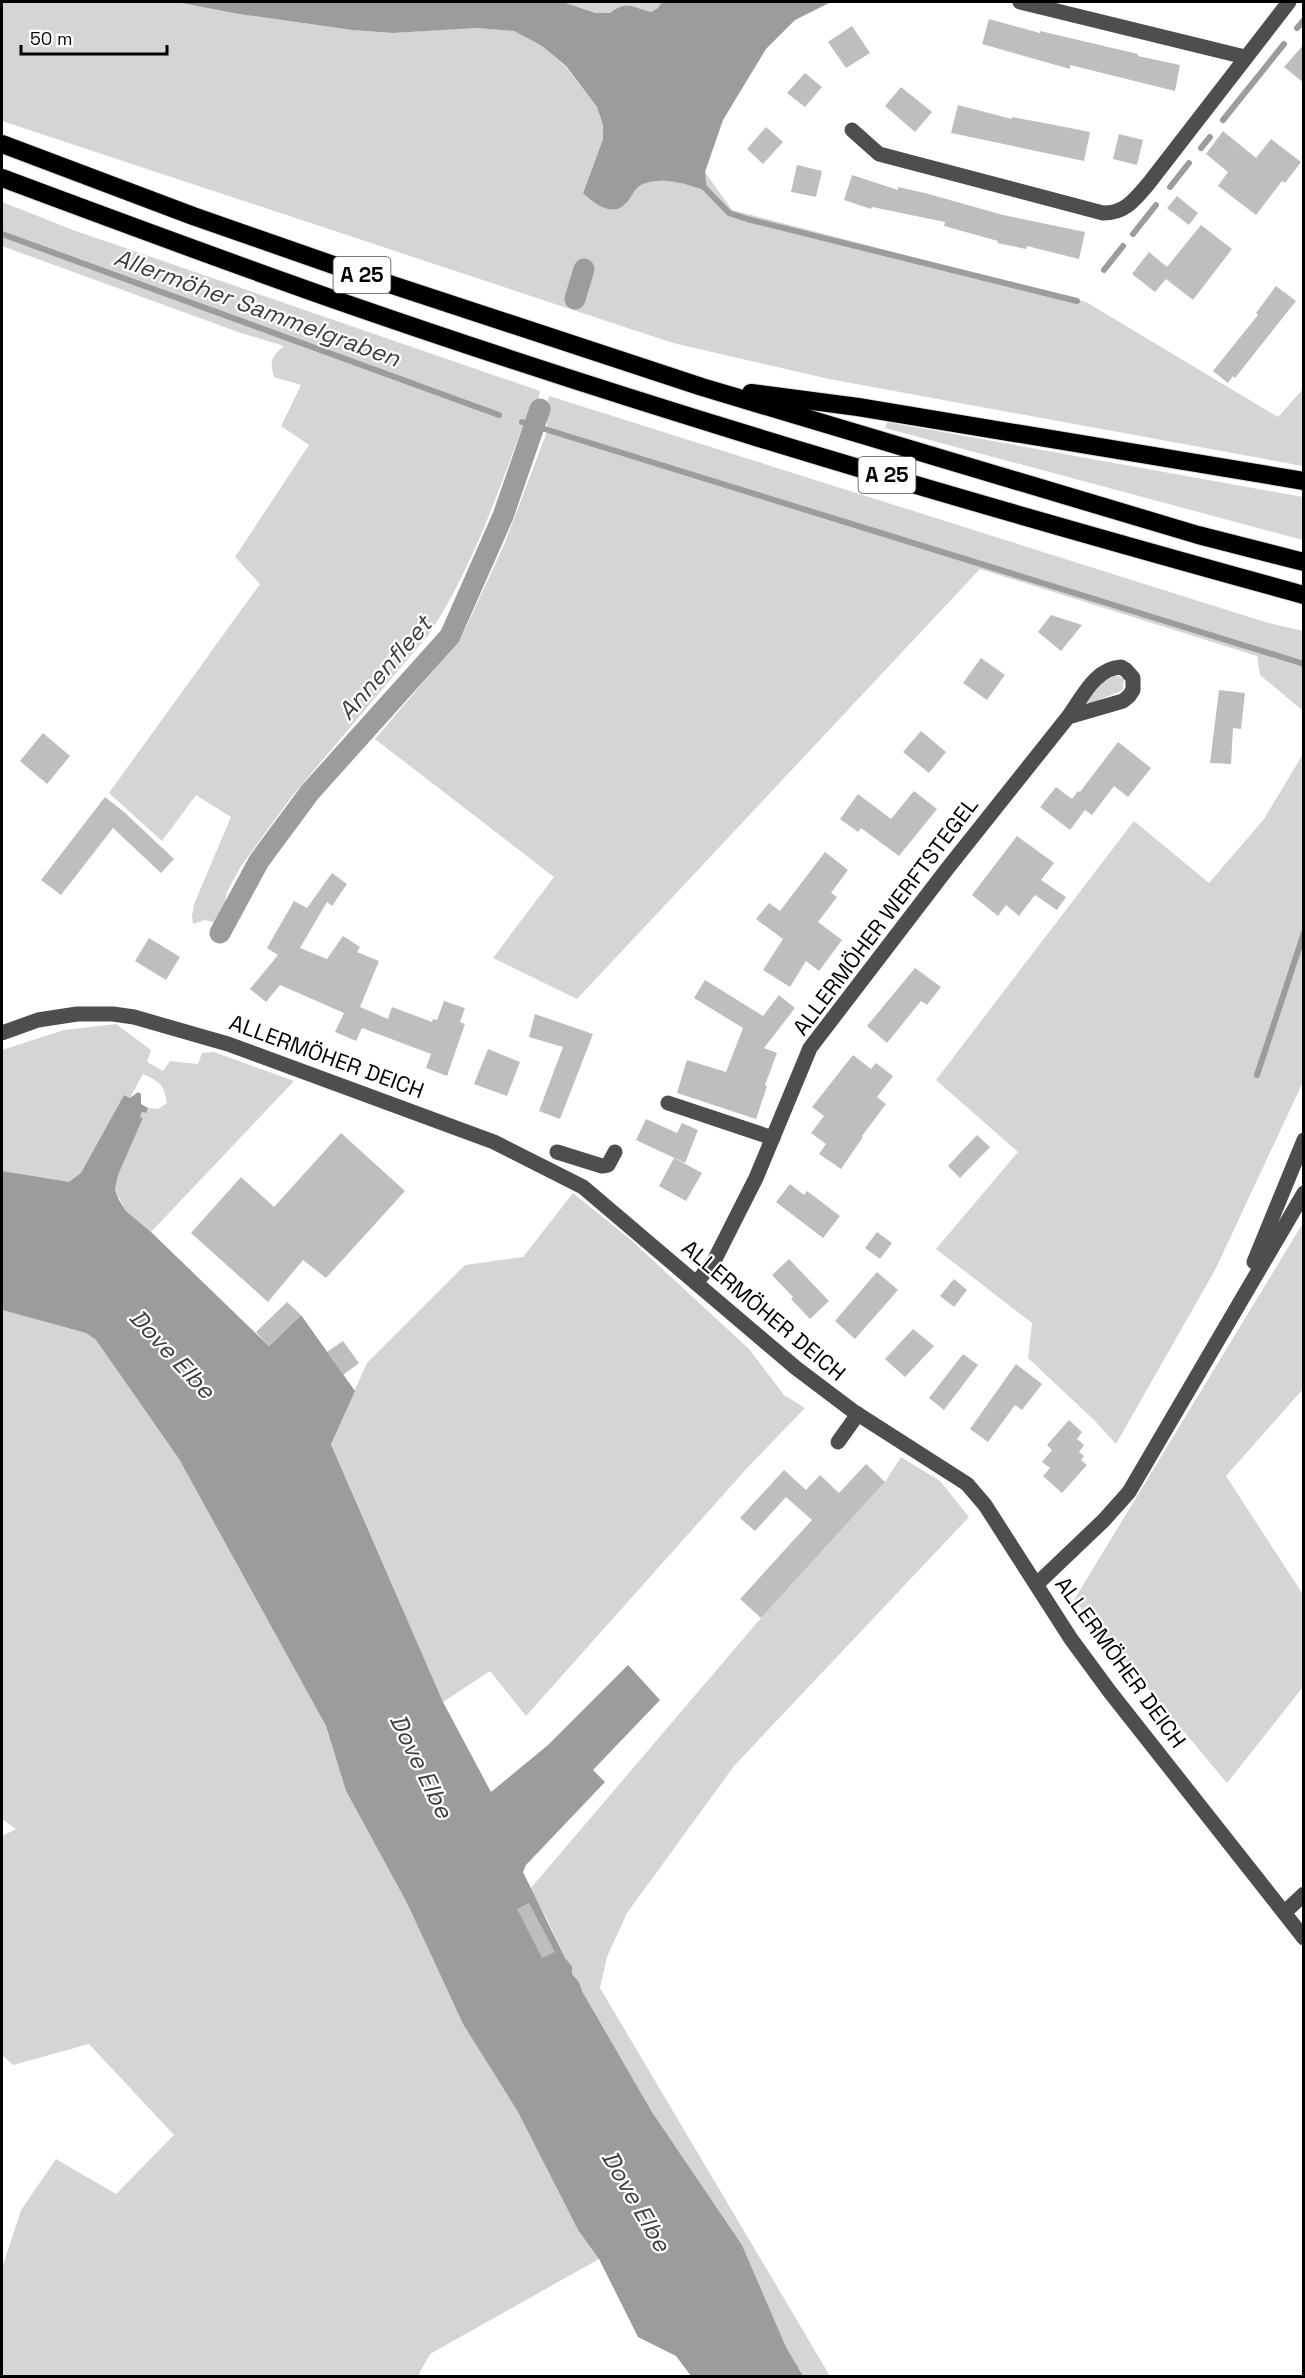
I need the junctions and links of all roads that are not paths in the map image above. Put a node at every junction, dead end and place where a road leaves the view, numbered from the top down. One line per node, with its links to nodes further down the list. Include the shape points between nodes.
1 (1020, 2): 3 (street)
2 (1289, 2): 3 (street)
3 (1245, 57): 4 (street, via 1131,205 1113,213 879,154)
4 (852, 130)
5 (2, 144): 7 (highway, A 25, via 204,220)
6 (2, 178): 10 (highway, A 25, via 203,253 524,363 866,469)
7 (702, 387): 8 (highway, via 858,407); 9 (highway, A 25, via 1198,535)
8 (1304, 481)
9 (1304, 562)
10 (1304, 596)
11 (1068, 717): 14 (street, ALLERMÖHER WERFTSTEGEL, via 810,1048)
12 (2, 1033): 19 (street, ALLERMÖHER DEICH, via 58,1016 112,1014 162,1023 228,1044 494,1142 583,1187)
13 (668, 1103): 14 (street)
14 (773, 1138): 19 (street, ALLERMÖHER WERFTSTEGEL, via 714,1261)
15 (1304, 1140): 20 (street)
16 (557, 1152): 17 (street, via 602,1166 608,1165)
17 (615, 1152)
18 (1304, 1193): 20 (street)
19 (696, 1283): 21 (street, ALLERMÖHER DEICH, via 796,1368)
20 (1237, 1303): 23 (street, via 1128,1492)
21 (858, 1414): 22 (street); 23 (street, ALLERMÖHER DEICH, via 967,1484)
22 (838, 1442)
23 (1037, 1584): 25 (street, ALLERMÖHER DEICH, via 1110,1692)
24 (1304, 1894): 25 (street)
25 (1285, 1912): 26 (street, ALLERMÖHER DEICH)
26 (1304, 1938)

